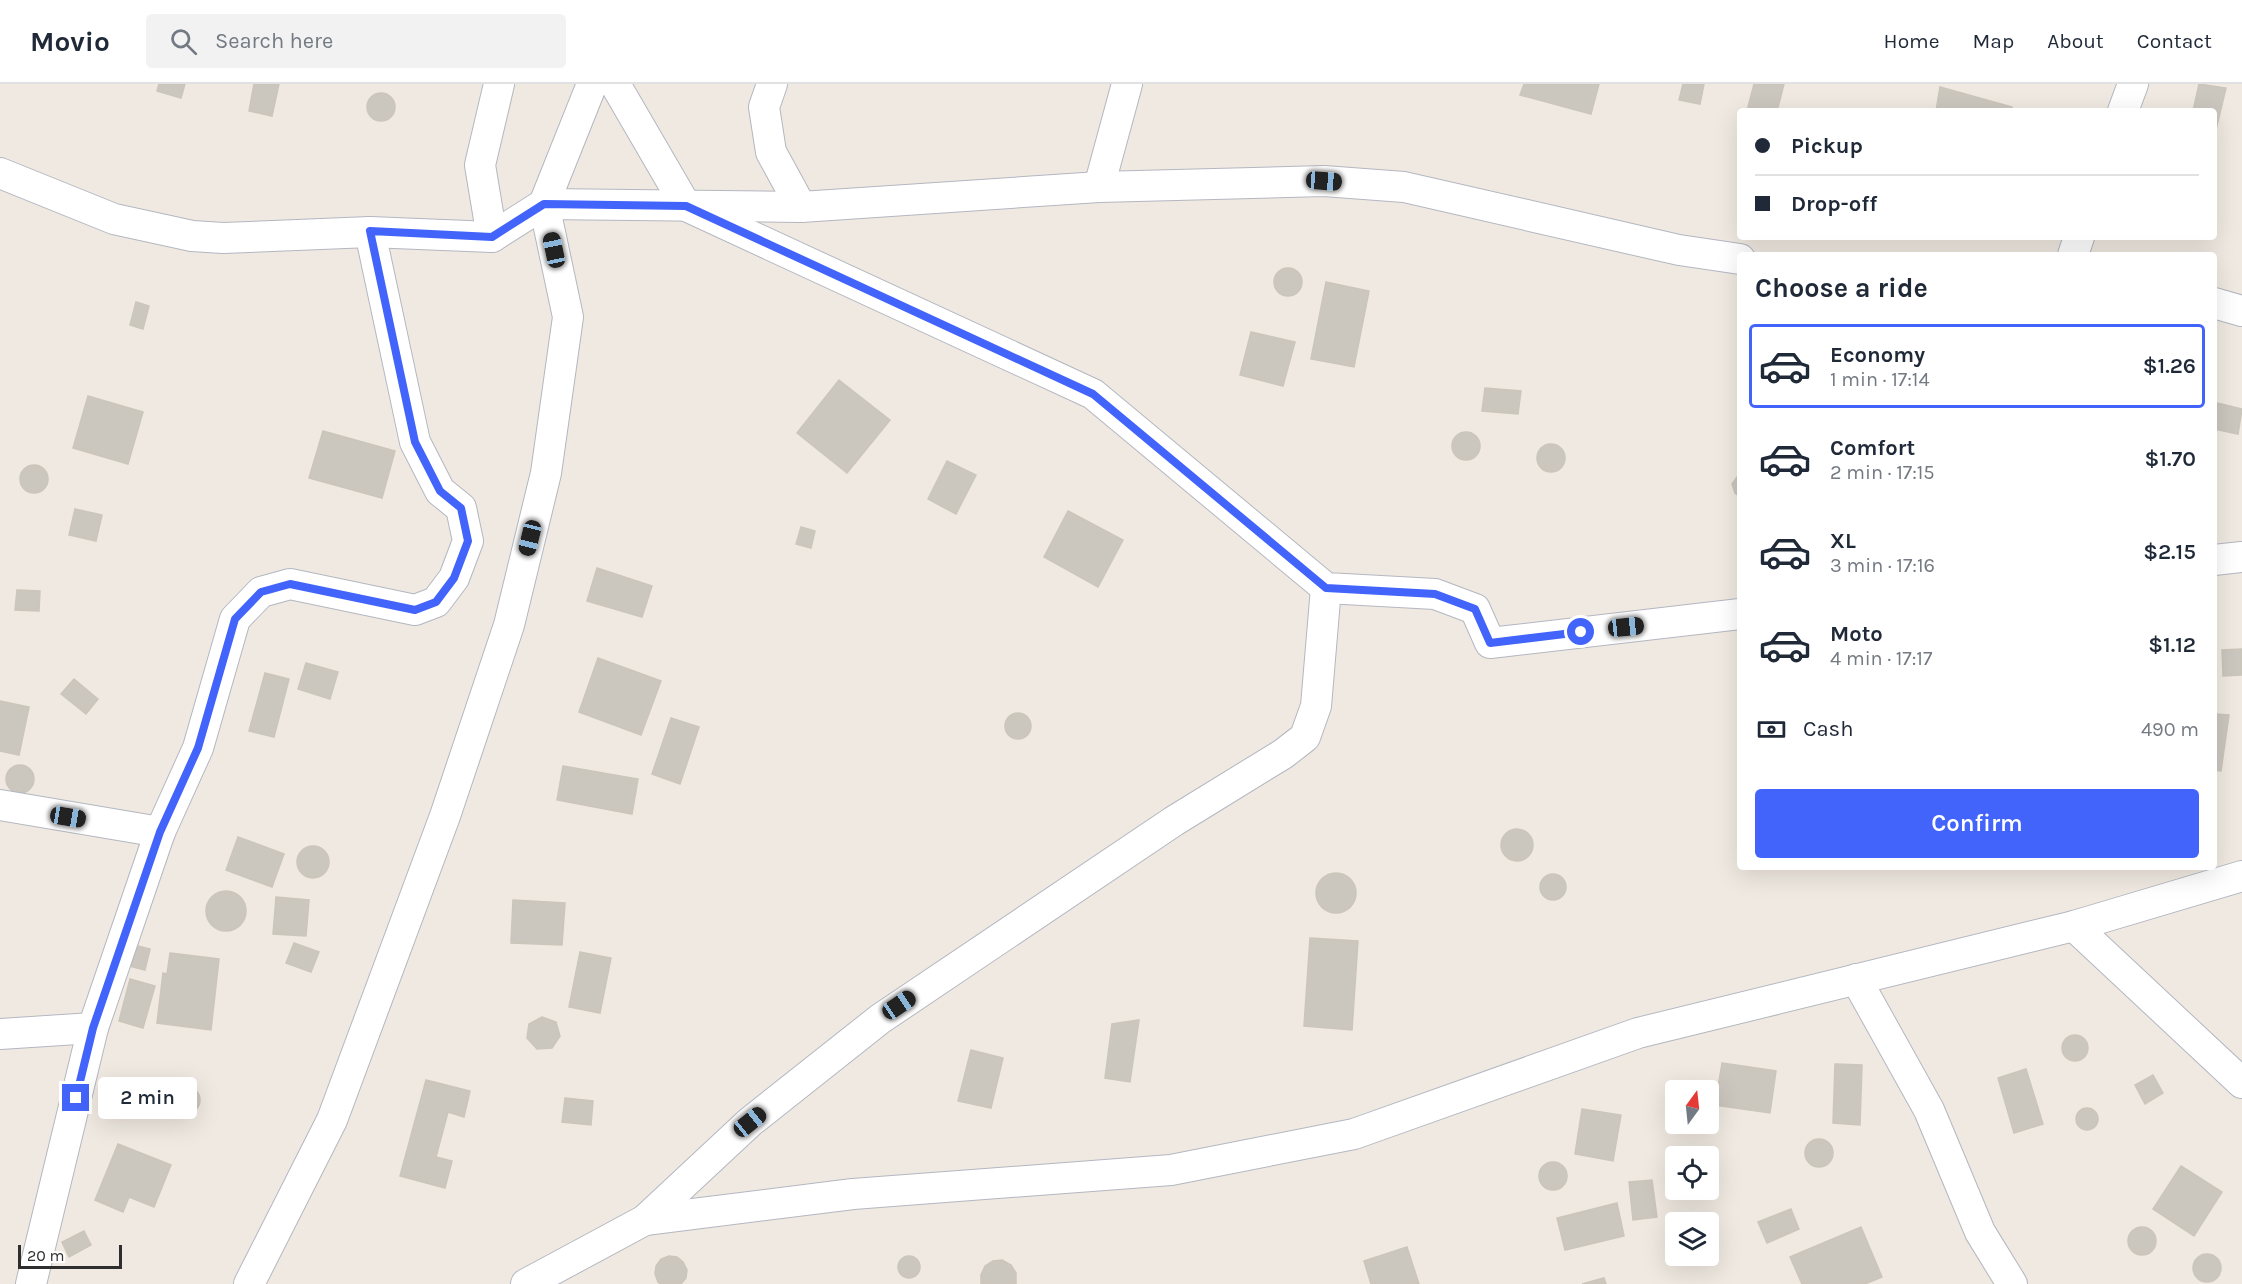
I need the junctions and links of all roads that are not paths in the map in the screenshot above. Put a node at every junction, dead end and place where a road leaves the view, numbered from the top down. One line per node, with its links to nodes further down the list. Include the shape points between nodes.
1 (500, 84): 14 (street, via 480,165)
2 (592, 84): 10 (street)
3 (615, 84): 11 (street)
4 (772, 84): 12 (street, via 764,107 771,152)
5 (1127, 84): 9 (street)
6 (2133, 84): 7 (street)
7 (2124, 108)
8 (0, 173): 13 (street, via 114,219 192,236)
9 (1099, 187): 12 (street); 15 (street, via 1324,181 1404,187 1679,250)
10 (544, 204): 11 (street); 14 (street); 32 (street, via 568,317 546,473 509,625 445,816 332,1120)
11 (686, 206): 12 (street); 20 (street, via 1093,394)
12 (801, 207)
13 (370, 231): 14 (street); 23 (street, via 415,442 440,491 461,508 468,541 454,578 436,602 415,610 290,584 261,592 235,619 198,748)
14 (492, 237)
15 (1737, 259)
16 (2217, 304): 17 (street)
17 (2242, 311)
18 (2242, 557): 19 (street)
19 (2217, 560)
20 (1326, 588): 21 (street, via 1435,594 1475,609 1490,643); 30 (street, via 1316,706 1305,737 880,1018 750,1122)
21 (1737, 614)
22 (0, 805): 23 (street)
23 (160, 832): 27 (street)
24 (2242, 876): 25 (street)
25 (2074, 926): 26 (street); 29 (street)
26 (1856, 979): 30 (street, via 1638,1033 1354,1134 1194,1166 853,1194); 34 (street, via 1929,1110 1980,1232)
27 (93, 1028): 28 (street); 31 (street)
28 (0, 1034)
29 (2242, 1083)
30 (645, 1220): 33 (street)
31 (30, 1284)
32 (249, 1284)
33 (526, 1284)
34 (2012, 1284)

